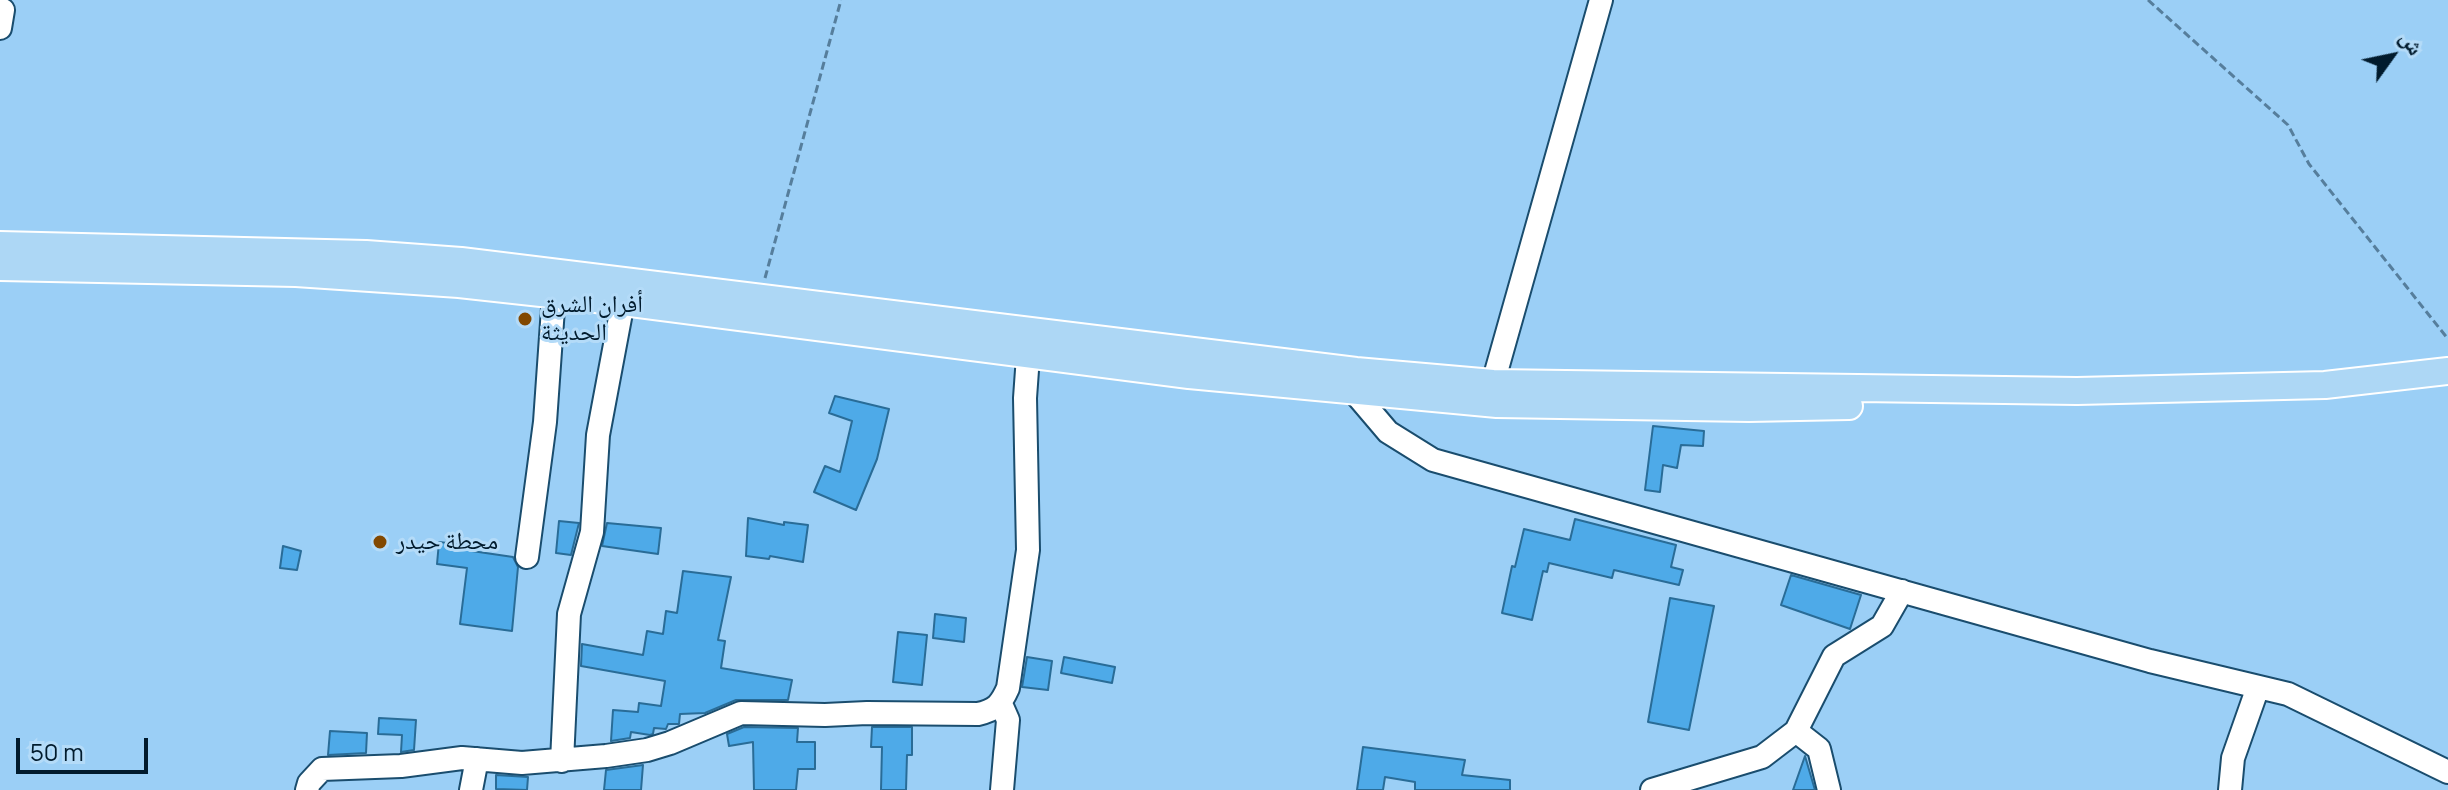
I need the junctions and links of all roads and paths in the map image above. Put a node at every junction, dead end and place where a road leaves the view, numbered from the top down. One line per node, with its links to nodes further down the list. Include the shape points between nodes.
1 (841, 0): 9 (path)
2 (1601, 0): 16 (street)
3 (2148, 0): 12 (path, via 2288,125 2309,164)
4 (0, 245): 5 (main road)
5 (364, 266): 6 (main road, via 296,273); 7 (main road)
6 (0, 267)
7 (460, 273): 8 (main road); 9 (main road)
8 (554, 294): 10 (main road); 18 (street, via 545,422)
9 (760, 297): 11 (main road)
10 (623, 302): 11 (main road); 24 (street, via 598,435 592,532 569,614)
11 (871, 322): 13 (main road); 15 (main road)
12 (2448, 339)
13 (1028, 356): 15 (main road); 21 (street, via 1028,550 1013,664)
14 (2448, 371): 16 (main road, via 2325,385 2077,391)
15 (1355, 382): 16 (main road); 17 (main road, via 1497,404 1749,408 2217,405 2325,401); 19 (street, via 1388,432 1433,460)
16 (1493, 383)
17 (2448, 387)
18 (527, 557)
19 (1902, 591): 20 (street); 22 (street, via 1882,626 1834,656)
20 (2258, 687): 25 (street, via 2288,694); 31 (street, via 2233,758)
21 (1001, 704): 24 (street, via 978,714 741,713 647,750); 28 (street, via 1008,720)
22 (1796, 731): 29 (street, via 1762,757); 30 (street, via 1819,749)
23 (477, 759): 24 (street); 26 (street, via 322,769); 27 (street)
24 (562, 761)
25 (2448, 772)
26 (307, 790)
27 (471, 790)
28 (1002, 790)
29 (1652, 790)
30 (1829, 790)
31 (2230, 790)

